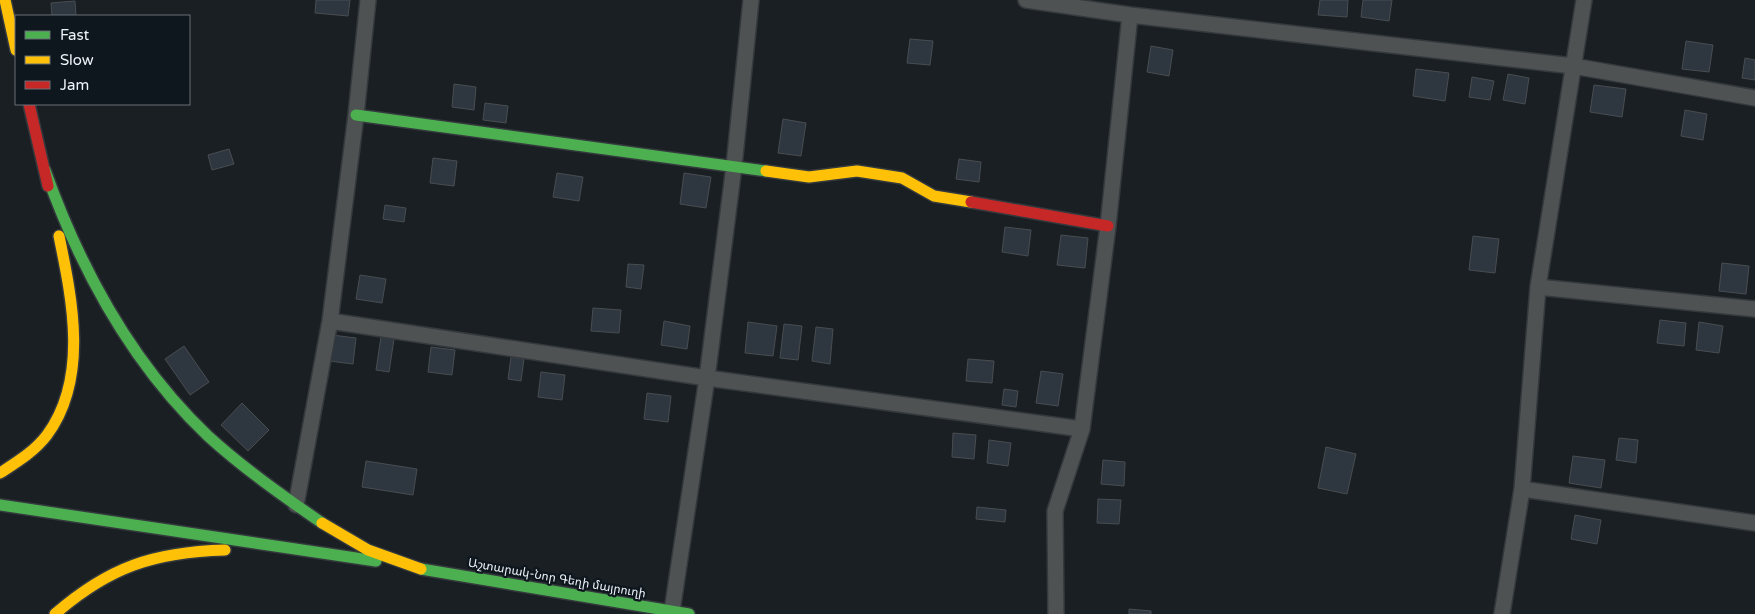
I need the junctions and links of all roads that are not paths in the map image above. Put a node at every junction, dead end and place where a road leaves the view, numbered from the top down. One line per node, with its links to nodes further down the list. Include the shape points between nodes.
1 (5, 0): 7 (main road)
2 (368, 0): 13 (street)
3 (751, 0): 14 (street)
4 (1026, 0): 6 (street)
5 (1584, 0): 10 (street)
6 (1130, 15): 10 (street); 16 (street)
7 (8, 17): 8 (main road); 9 (main road)
8 (2, 40)
9 (15, 46)
10 (1573, 66): 11 (street); 17 (street)
11 (1755, 98)
12 (29, 105): 15 (main road)
13 (356, 115): 14 (main road); 19 (street)
14 (734, 166): 16 (main road, via 809,176 857,171 902,178 934,196); 20 (street)
15 (45, 170): 22 (main road, via 72,301 71,370 63,406 48,435 22,459); 25 (main road, via 82,261 128,338 163,387 197,426)
16 (1108, 226): 21 (street)
17 (1538, 287): 18 (street); 23 (street)
18 (1755, 309)
19 (330, 321): 20 (street); 25 (street)
20 (707, 378): 21 (street); 29 (street)
21 (1082, 429): 32 (street, via 1055,511)
22 (0, 473)
23 (1522, 489): 26 (street); 33 (street)
24 (0, 505): 27 (main road)
25 (296, 506): 28 (main road, via 367,549)
26 (1755, 523)
27 (311, 551): 28 (main road); 30 (main road, via 205,550 156,556 111,574)
28 (421, 569): 29 (main road, Աշտարակ-Նոր Գեղի մայրուղի)
29 (672, 611): 31 (main road, Աշտարակ-Նոր Գեղի մայրուղի)
30 (55, 614)
31 (689, 614)
32 (1056, 614)
33 (1502, 614)

